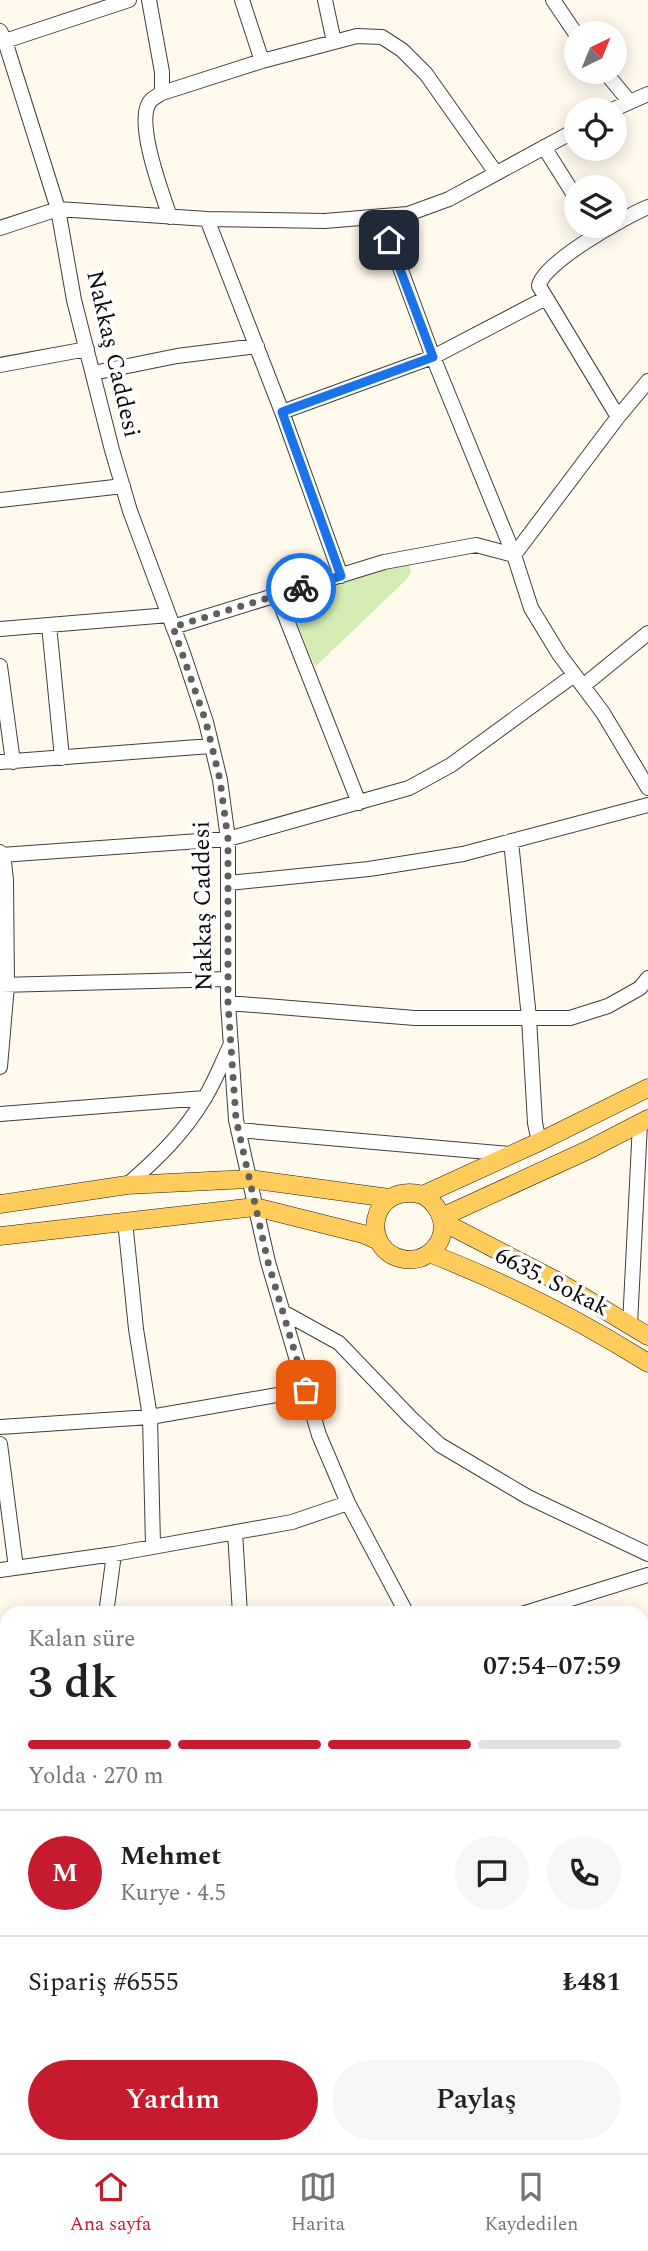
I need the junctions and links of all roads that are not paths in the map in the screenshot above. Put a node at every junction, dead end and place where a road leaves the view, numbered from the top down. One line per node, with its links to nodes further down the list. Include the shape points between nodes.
1 (129, 0): 7 (street)
2 (149, 0): 11 (street)
3 (242, 0): 9 (street)
4 (325, 0): 8 (street)
5 (553, 0): 6 (street)
6 (567, 21)
7 (3, 36): 19 (street, Nakkaş Caddesi)
8 (334, 42): 9 (street); 16 (street, via 357,36 382,37 402,50 426,74)
9 (262, 61): 11 (street)
10 (616, 84): 13 (street)
11 (162, 93): 22 (street, via 148,105 146,131)
12 (648, 94): 13 (street)
13 (629, 101)
14 (564, 137): 15 (street)
15 (544, 148): 16 (street); 17 (street)
16 (496, 173): 20 (street, via 439,203 408,214)
17 (564, 179)
18 (648, 207): 21 (street)
19 (58, 209): 22 (street); 24 (street); 28 (street, Nakkaş Caddesi)
20 (381, 216): 23 (street, via 325,221); 29 (street)
21 (627, 216)
22 (170, 217): 23 (street)
23 (207, 219): 27 (street)
24 (0, 228)
25 (586, 238): 26 (street, via 540,279)
26 (546, 298): 29 (street); 34 (street)
27 (257, 346): 31 (street); 33 (street)
28 (87, 349): 30 (street); 31 (street, Nakkaş Caddesi)
29 (433, 357): 33 (street); 37 (street)
30 (0, 365)
31 (93, 373): 35 (street, Nakkaş Caddesi)
32 (648, 382): 34 (street)
33 (282, 412): 38 (street)
34 (618, 417): 37 (street)
35 (123, 486): 36 (street); 40 (street, Nakkaş Caddesi)
36 (0, 500)
37 (514, 555): 38 (street, via 476,545 384,562); 45 (street, via 531,608)
38 (341, 576): 39 (street)
39 (277, 595): 40 (street); 51 (street)
40 (171, 621): 41 (street); 46 (street, Nakkaş Caddesi)
41 (49, 625): 42 (street); 47 (street)
42 (0, 629)
43 (648, 634): 45 (street)
44 (0, 666): 48 (street)
45 (579, 680): 49 (street); 51 (street, via 410,788)
46 (211, 746): 47 (street); 53 (street, Nakkaş Caddesi)
47 (62, 758): 48 (street)
48 (7, 762)
49 (644, 772): 50 (street)
50 (648, 788)
51 (359, 803): 53 (street)
52 (648, 805): 54 (street)
53 (228, 839): 55 (street); 56 (street, Nakkaş Caddesi)
54 (511, 841): 56 (street, via 369,869); 61 (street)
55 (1, 853): 59 (street, via 6,880)
56 (228, 883): 58 (street, Nakkaş Caddesi)
57 (648, 978): 61 (street, via 640,988 608,1006 570,1018)
58 (228, 979): 59 (street); 60 (street, Nakkaş Caddesi)
59 (3, 985): 63 (street)
60 (228, 1003): 61 (street, via 415,1018); 62 (street, Nakkaş Caddesi)
61 (529, 1018): 69 (street)
62 (231, 1043): 65 (street); 68 (street, Nakkaş Caddesi)
63 (0, 1067)
64 (648, 1088): 69 (main road)
65 (205, 1098): 66 (street); 72 (street, via 162,1155)
66 (0, 1114)
67 (644, 1121): 77 (main road); 83 (street)
68 (238, 1130): 70 (street); 71 (street, Nakkaş Caddesi)
69 (539, 1142): 70 (main road)
70 (512, 1154): 73 (main road)
71 (248, 1178): 72 (main road); 74 (main road); 76 (street, Nakkaş Caddesi)
72 (127, 1185): 75 (main road)
73 (423, 1195): 74 (main road, via 411,1192); 77 (main road, via 433,1201)
74 (389, 1198): 80 (main road, via 376,1217)
75 (0, 1204)
76 (255, 1207): 78 (main road); 80 (main road); 82 (street, Nakkaş Caddesi)
77 (442, 1219): 81 (main road, via 438,1245); 83 (main road, 6635. Sokak)
78 (125, 1221): 79 (main road); 87 (street)
79 (0, 1236)
80 (379, 1241): 81 (main road, via 386,1251 407,1260)
81 (429, 1254): 85 (main road, 6635. Sokak, via 504,1283)
82 (283, 1312): 86 (street, Nakkaş Caddesi); 94 (street, via 339,1343 440,1445 528,1497)
83 (630, 1325): 84 (main road, 6635. Sokak)
84 (648, 1336)
85 (648, 1363)
86 (306, 1390): 87 (street); 90 (street, Nakkaş Caddesi)
87 (150, 1417): 88 (street); 92 (street)
88 (0, 1427)
89 (0, 1444): 95 (street)
90 (348, 1503): 91 (street, via 292,1522); 100 (street, Nakkaş Caddesi)
91 (234, 1532): 92 (street); 99 (street)
92 (153, 1545): 93 (street)
93 (114, 1554): 95 (street); 98 (street)
94 (648, 1554)
95 (16, 1568): 96 (street)
96 (0, 1570)
97 (648, 1575): 101 (street)
98 (107, 1606)
99 (239, 1606)
100 (403, 1606)
101 (548, 1606)

